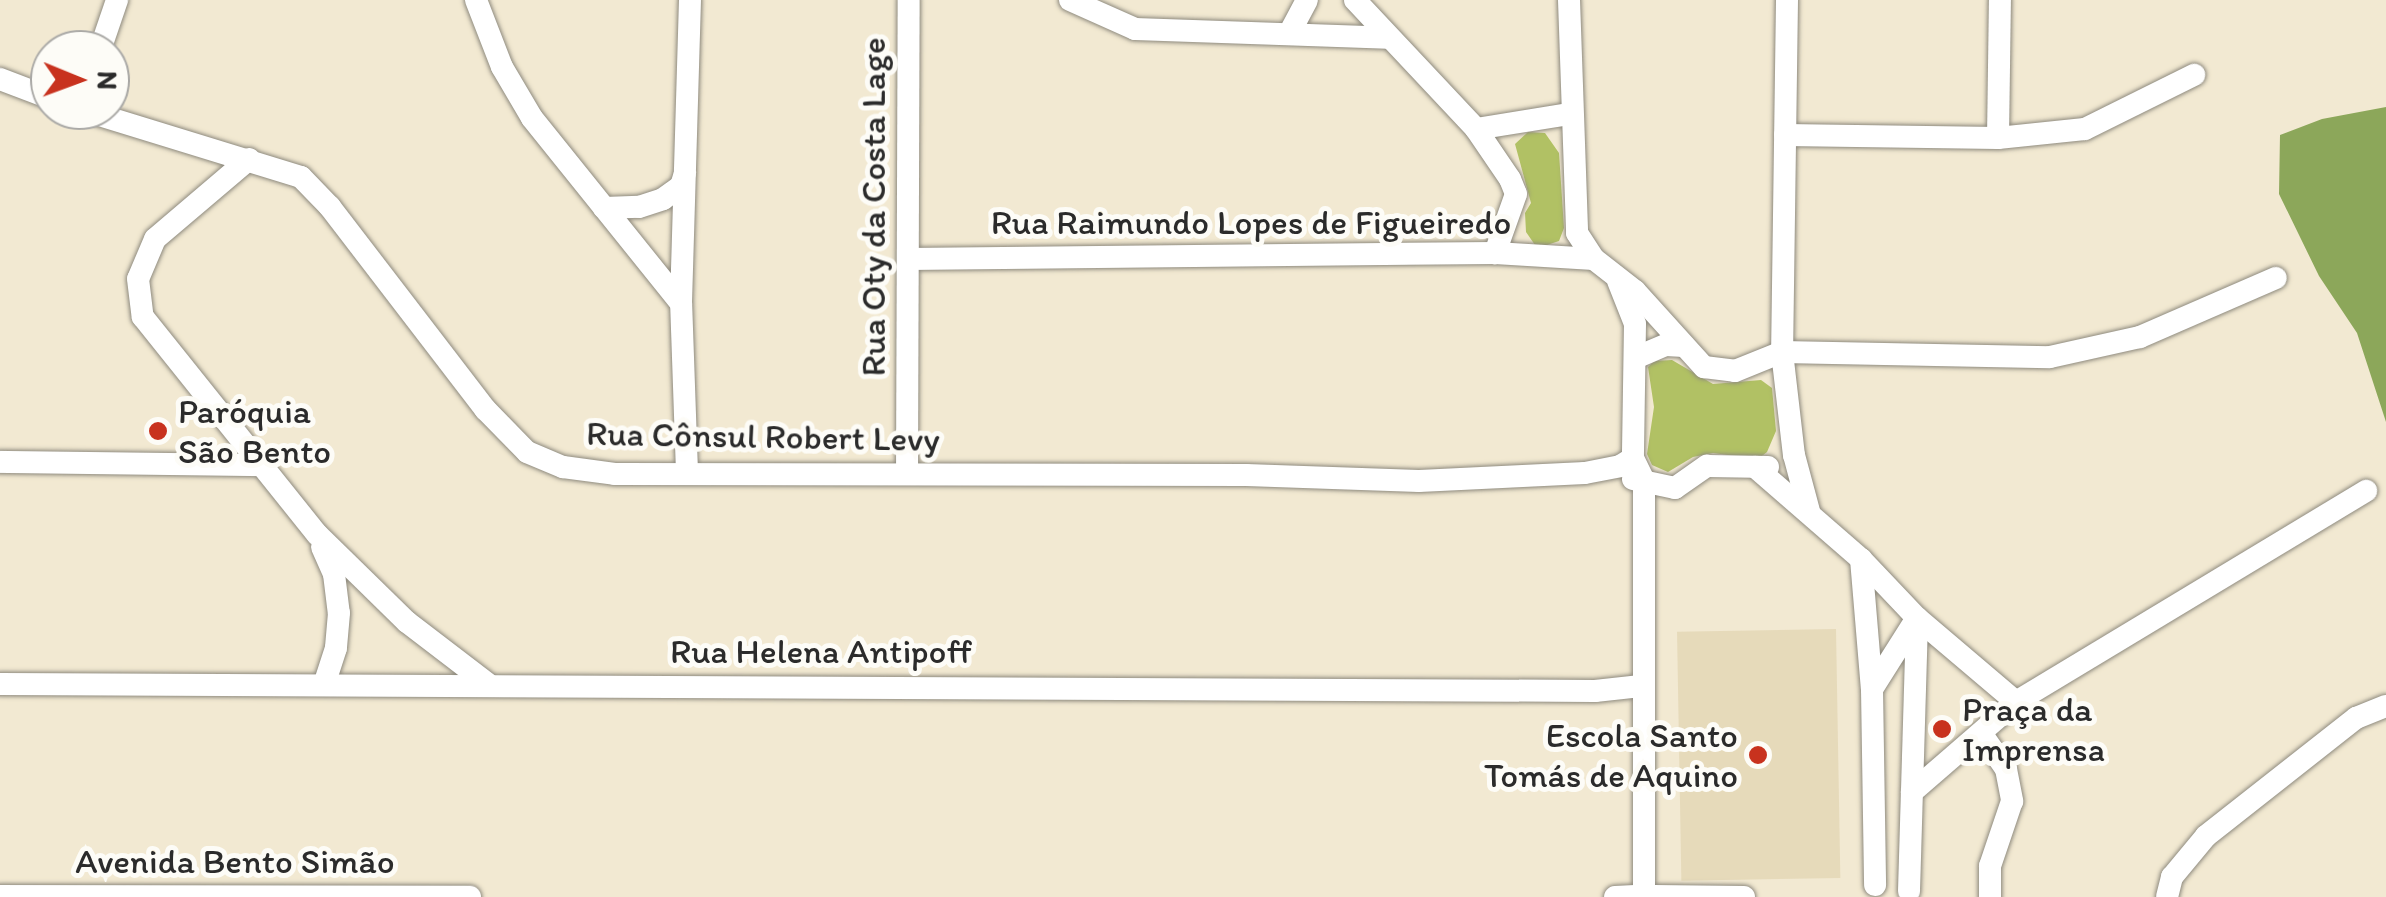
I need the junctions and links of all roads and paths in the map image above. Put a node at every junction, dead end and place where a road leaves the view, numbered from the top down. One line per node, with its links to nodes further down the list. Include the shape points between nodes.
1 (117, 0): 13 (street)
2 (476, 0): 12 (street)
3 (484, 0): 12 (street)
4 (690, 0): 25 (street)
5 (910, 0): 28 (street, Rua Oty da Costa Lage)
6 (1070, 0): 14 (street, via 1135,29)
7 (1307, 0): 14 (street)
8 (1355, 0): 15 (street)
9 (1569, 0): 19 (street)
10 (1786, 0): 22 (street)
11 (2000, 0): 23 (street)
12 (486, 26): 26 (street, via 516,94)
13 (107, 30)
14 (1290, 32): 15 (street)
15 (1388, 38): 21 (street)
16 (2194, 75): 23 (street, via 2085,128)
17 (0, 79): 18 (street)
18 (30, 90)
19 (1570, 114): 21 (street); 29 (street, via 1577,233)
20 (130, 124): 24 (street, Rua Cônsul Robert Levy)
21 (1476, 129): 27 (street, via 1516,194)
22 (1785, 135): 23 (street); 34 (street)
23 (1998, 138)
24 (249, 159): 41 (street, via 155,238 138,279 143,317); 43 (street, Rua Cônsul Robert Levy, via 301,178 330,206 485,409 528,452 563,467 615,474)
25 (686, 170): 26 (street, via 682,186 663,199); 32 (street)
26 (604, 208): 32 (street)
27 (1495, 253): 28 (street, Rua Raimundo Lopes de Figueiredo); 29 (street, Rua Raimundo Lopes de Figueiredo)
28 (908, 259): 45 (street, Rua Oty da Costa Lage)
29 (1594, 260): 30 (street)
30 (1617, 278): 33 (street); 35 (street, via 1635,324)
31 (2276, 278): 34 (street, via 2140,338 2050,357)
32 (681, 304): 43 (street)
33 (1684, 346): 35 (street, via 1666,345); 36 (street, via 1719,372)
34 (1782, 352): 36 (street); 37 (street)
35 (1635, 358): 39 (street)
36 (1756, 366): 37 (street)
37 (1787, 384): 38 (street)
38 (1794, 455): 42 (street); 48 (street)
39 (1633, 458): 44 (street, Rua Cônsul Robert Levy); 46 (street)
40 (0, 462): 41 (street)
41 (258, 465): 49 (street)
42 (1755, 467): 46 (street, via 1708,466 1674,488); 48 (street)
43 (687, 472): 45 (street, Rua Cônsul Robert Levy)
44 (1585, 472): 45 (street, Rua Cônsul Robert Levy, via 1419,481); 46 (street, Rua Cônsul Robert Levy)
45 (908, 474)
46 (1644, 480): 55 (street)
47 (2366, 491): 57 (street)
48 (1809, 511): 50 (street)
49 (317, 534): 53 (street, via 334,574 338,613); 54 (street, via 407,622)
50 (1861, 559): 51 (street); 56 (street)
51 (1917, 618): 56 (street); 57 (street); 60 (street)
52 (0, 684): 53 (street, Rua Helena Antipoff)
53 (324, 684): 54 (street, Rua Helena Antipoff)
54 (488, 684): 55 (street, Rua Helena Antipoff, via 1595,691)
55 (1641, 686): 65 (street)
56 (1872, 690): 61 (street)
57 (2016, 702): 59 (street)
58 (2386, 706): 70 (street, via 2356,718 2206,836 2172,877)
59 (1982, 733): 60 (street); 69 (street, via 2006,769 2012,802 1990,866)
60 (1912, 792): 62 (street)
61 (1868, 891): 62 (street, via 1892,883)
62 (1911, 894)
63 (14, 896): 64 (street, Avenida Bento Simão)
64 (243, 896): 66 (street, Avenida Bento Simão)
65 (1639, 896): 68 (street)
66 (461, 897): 67 (street, Avenida Bento Simão)
67 (470, 897)
68 (1744, 897)
69 (1990, 897)
70 (2167, 897)

